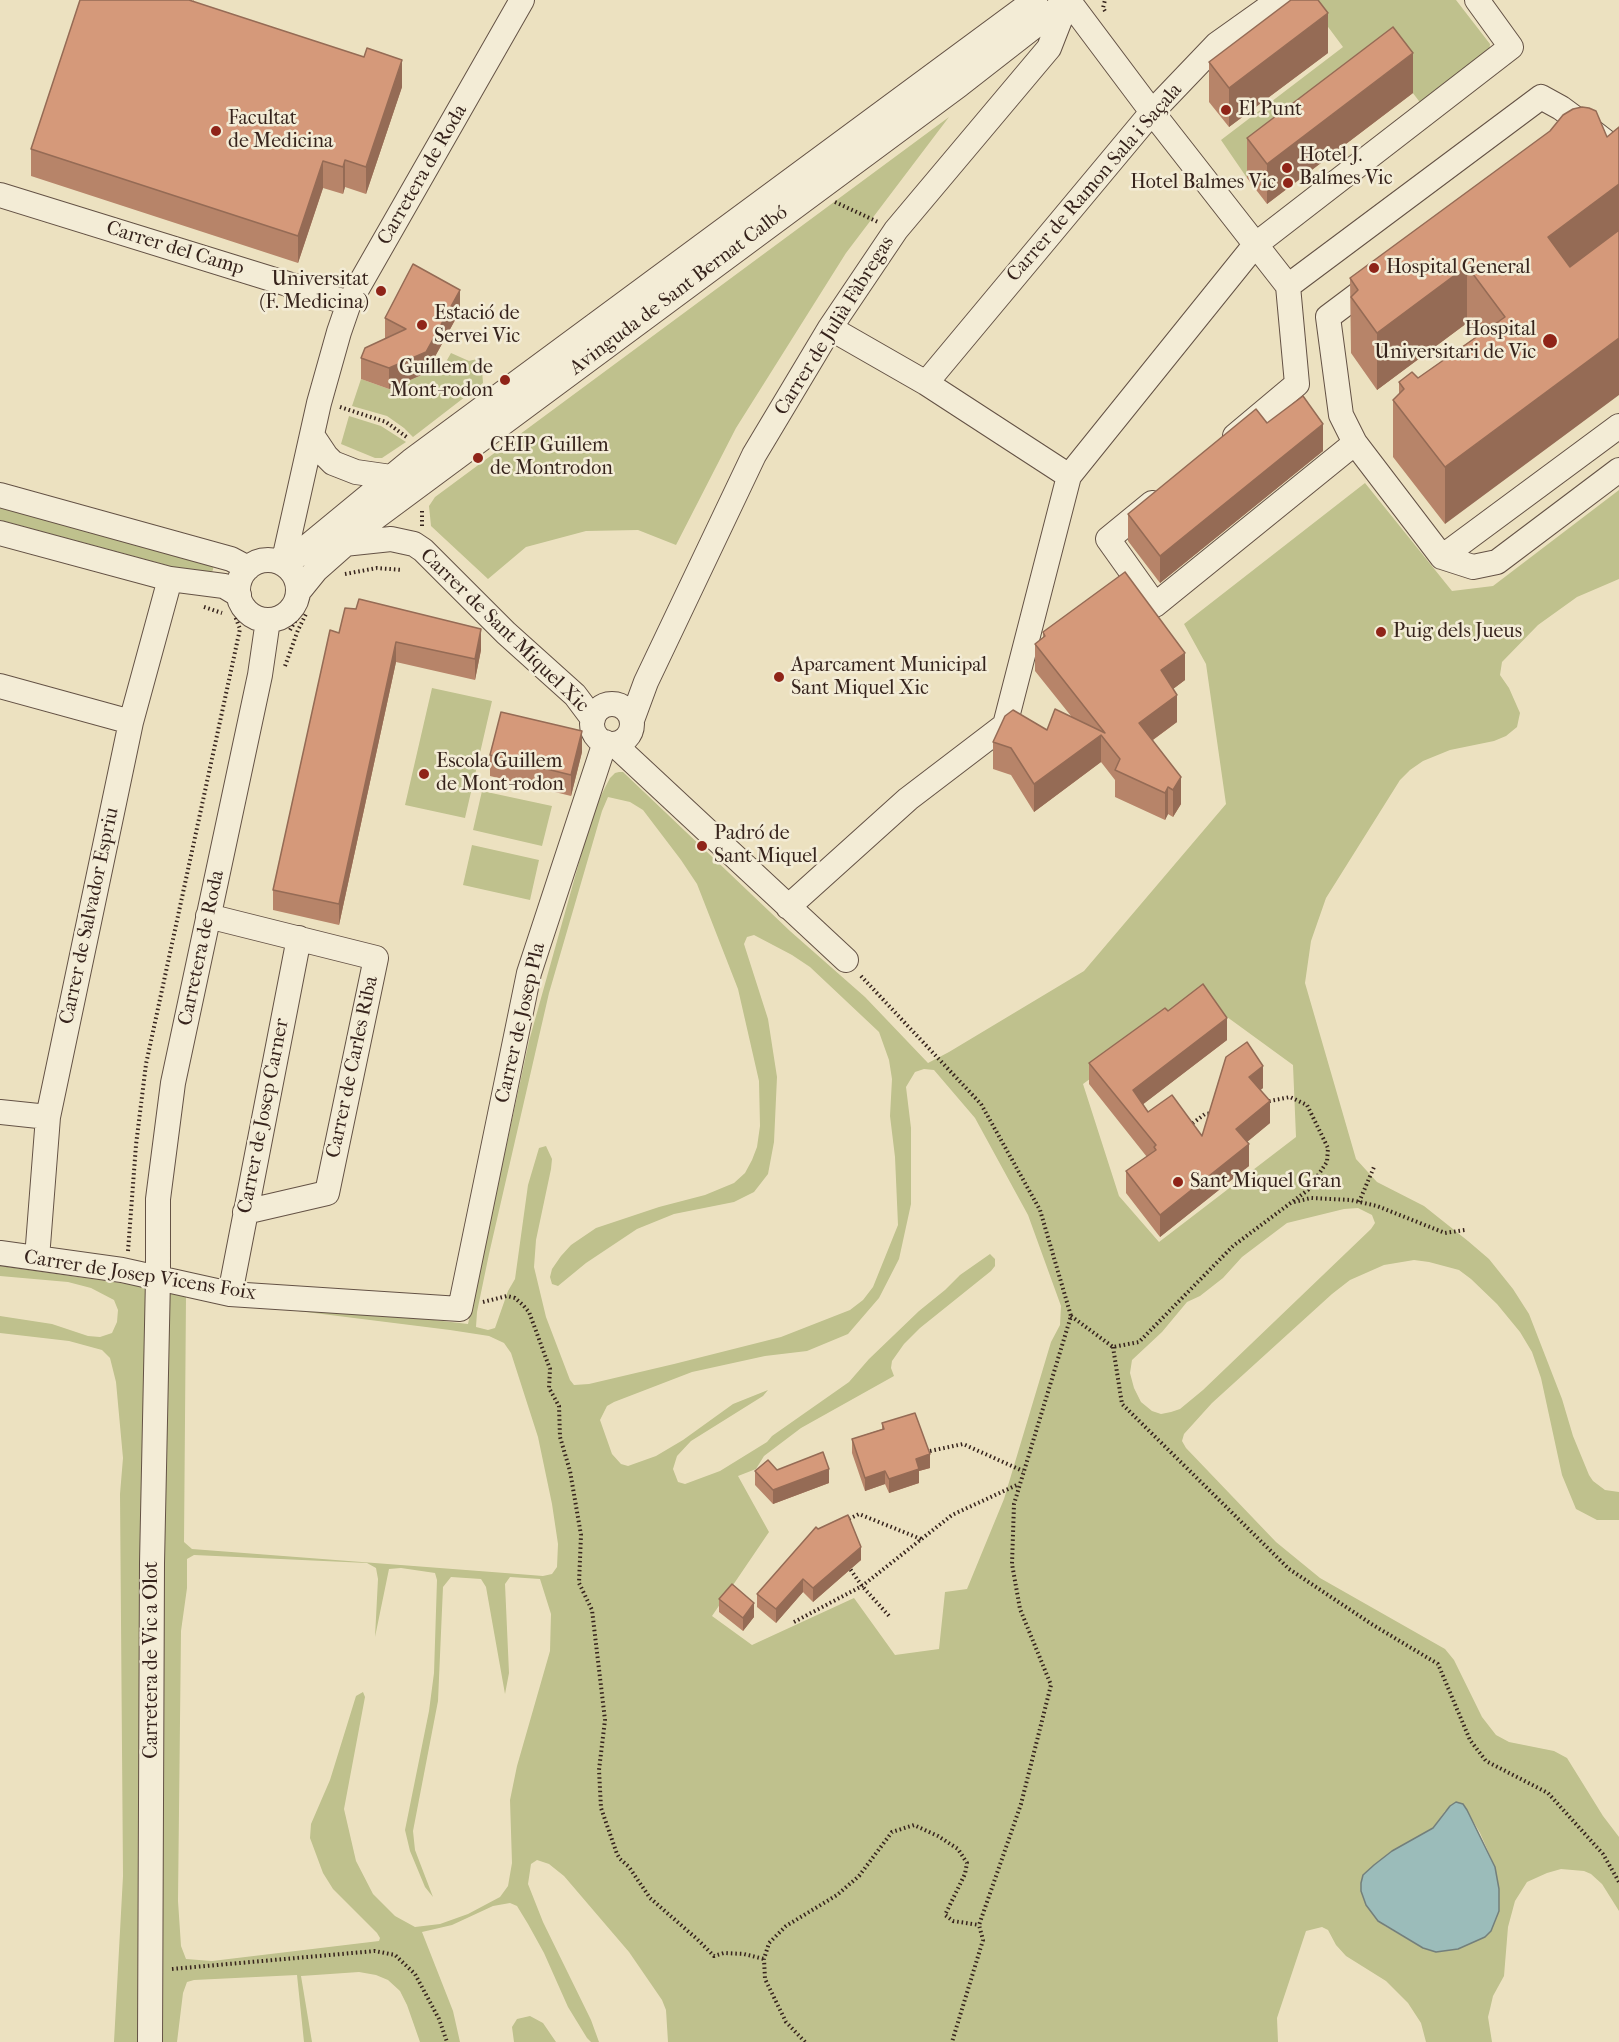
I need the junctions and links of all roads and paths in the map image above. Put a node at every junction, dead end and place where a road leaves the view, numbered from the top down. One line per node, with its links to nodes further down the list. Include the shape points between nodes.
1 (522, 0): 14 (street, Carretera de Roda)
2 (1035, 0): 25 (street, Avinguda de Sant Bernat Calbó)
3 (1068, 0): 6 (street); 10 (street, Carrer de Julià Fàbregas, via 1049,48); 31 (street, Avinguda de Sant Bernat Calbó)
4 (1279, 0): 6 (street, Carrer de Ramon Sala i Saçala, via 1217,44)
5 (1477, 0): 11 (street, via 1511,47)
6 (1152, 112): 11 (street); 16 (street, Carrer de Ramon Sala i Saçala)
7 (1619, 156): 13 (street, via 1611,146 1575,132 1561,108 1541,97)
8 (0, 195): 14 (street, Carrer del Camp)
9 (829, 200): 10 (path)
10 (896, 230): 15 (street, Carrer de Julià Fàbregas)
11 (1256, 245): 13 (street); 24 (street)
12 (1395, 267): 21 (street, via 1328,317 1341,415)
13 (1288, 286): 22 (street, via 1297,384)
14 (349, 303): 19 (street, Carretera de Roda)
15 (830, 328): 16 (street); 43 (street, Carrer de Julià Fàbregas, via 754,455)
16 (926, 383): 24 (street)
17 (336, 415): 20 (path, via 338,407 386,422)
18 (1619, 426): 32 (street)
19 (312, 435): 25 (street, via 333,463 356,472); 33 (street, Carretera de Roda)
20 (411, 441)
21 (1354, 443): 26 (street, via 1155,605 1108,539); 32 (street)
22 (1216, 451)
23 (1619, 470): 32 (street, via 1497,562 1473,567)
24 (1069, 476): 48 (street, via 1005,725 908,799)
25 (391, 477): 33 (street, Avinguda de Sant Bernat Calbó)
26 (1171, 488)
27 (0, 495): 34 (street)
28 (425, 500): 29 (path, Carrer de Sant Miquel Xic)
29 (422, 531)
30 (0, 533): 37 (street)
31 (344, 544): 38 (street, Avinguda de Sant Bernat Calbó, via 316,570); 45 (street, Carrer de Sant Miquel Xic, via 391,539 414,544 574,695)
32 (1442, 557)
33 (284, 565): 34 (street, via 266,560); 38 (street, via 296,578)
34 (248, 568): 39 (street, via 239,583)
35 (402, 570): 36 (path, via 377,568)
36 (341, 575)
37 (170, 579): 39 (street, via 224,585); 46 (street, Carrer de Salvador Espriu)
38 (302, 604): 40 (street, Avinguda de Sant Bernat Calbó, via 296,602 286,614); 41 (path); 42 (path, via 298,630)
39 (237, 606): 40 (street, via 242,604 260,619); 64 (path, via 240,629 146,1064 129,1245)
40 (268, 620): 49 (street, Carretera de Roda, via 260,675)
41 (287, 638)
42 (283, 670)
43 (646, 682): 45 (street); 47 (street, Carrer de Julià Fàbregas)
44 (0, 686): 46 (street)
45 (601, 711): 47 (street, via 623,708); 47 (street, via 594,733)
46 (131, 722): 55 (street, Carrer de Salvador Espriu)
47 (620, 734): 48 (street, via 645,771); 67 (street, Carrer de Josep Pla, via 529,973)
48 (788, 907): 51 (street)
49 (208, 916): 50 (street, Carrer de Carles Riba); 65 (street, Carretera de Roda, via 173,1083 158,1199)
50 (299, 938): 60 (street, Carrer de Josep Carner); 60 (street, Carrer de Carles Riba, via 376,958 327,1193)
51 (846, 960): 68 (path, via 981,1104 1040,1210)
52 (1258, 1104): 59 (path, via 1290,1097 1307,1105 1328,1148 1327,1162 1308,1190)
53 (0, 1112): 55 (street)
54 (1216, 1112): 56 (path, via 1205,1114)
55 (48, 1117): 63 (street, Carrer de Salvador Espriu)
56 (1184, 1131)
57 (1374, 1167): 58 (path)
58 (1359, 1202): 59 (path, via 1311,1198); 61 (path, via 1444,1233)
59 (1291, 1203): 69 (path, via 1233,1246 1139,1342)
60 (245, 1212): 66 (street, Carrer de Josep Carner)
61 (1465, 1230)
62 (0, 1253): 63 (street, Carrer de Josep Vicens Foix)
63 (37, 1258): 64 (street, Carrer de Josep Vicens Foix)
64 (122, 1270): 65 (street, Carrer de Josep Vicens Foix)
65 (158, 1278): 66 (street, Carrer de Josep Vicens Foix); 82 (street, Carretera de Vic a Olot)
66 (230, 1294): 67 (street, Carrer de Josep Vicens Foix)
67 (461, 1306): 81 (path, via 507,1296 515,1298 529,1312 550,1369 549,1388 559,1406 560,1437 581,1535 579,1583 592,1610 606,1720 599,1770 601,1808 617,1854 650,1898 714,1956 744,1954)
68 (1071, 1316): 69 (path); 71 (path)
69 (1113, 1347): 79 (path, via 1122,1404 1289,1569 1438,1664 1470,1740 1486,1761 1548,1792 1603,1854)
70 (930, 1451): 71 (path, via 963,1444)
71 (1023, 1471): 72 (path)
72 (1020, 1484): 74 (path, via 952,1515); 80 (path, via 1014,1504 1012,1564 1020,1609 1051,1686 1021,1804)
73 (841, 1522): 74 (path, via 859,1514)
74 (922, 1539): 76 (path)
75 (843, 1558): 76 (path)
76 (862, 1586): 77 (path); 78 (path)
77 (890, 1617)
78 (794, 1622)
79 (1619, 1882)
80 (979, 1925): 81 (path, via 953,1921 945,1915 965,1874 967,1863 958,1849 914,1825 892,1832 859,1876 837,1895 786,1926 769,1942); 86 (path, via 983,1940)
81 (764, 1959): 85 (path, via 765,1980 786,2022)
82 (150, 1968): 83 (street, Carretera de Vic a Olot); 84 (path, via 180,1970 375,1951 395,1955 415,1974 440,2019)
83 (150, 2042)
84 (447, 2042)
85 (805, 2042)
86 (952, 2042)

